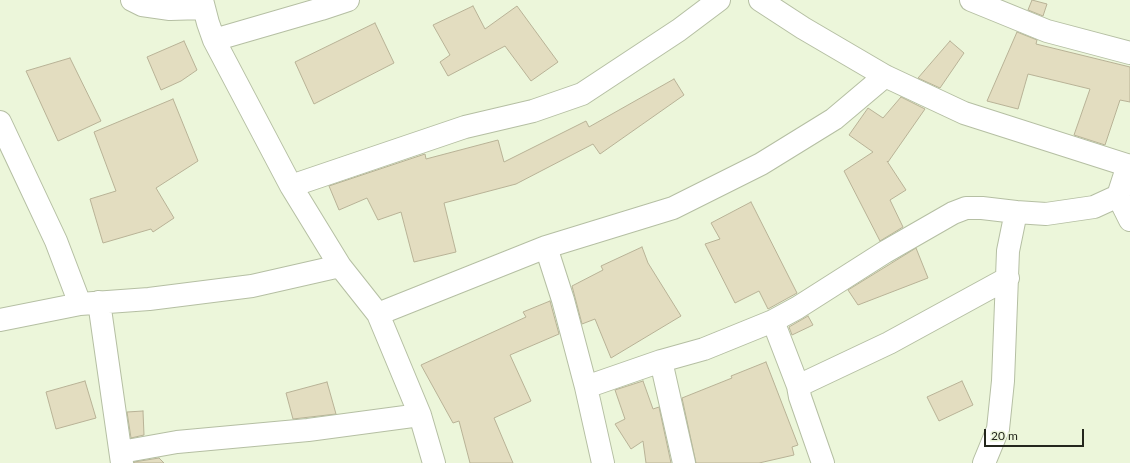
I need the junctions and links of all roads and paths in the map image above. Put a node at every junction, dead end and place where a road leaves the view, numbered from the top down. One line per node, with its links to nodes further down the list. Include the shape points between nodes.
1 (132, 0): 6 (street, via 142,5 170,9)
2 (348, 0): 7 (street)
3 (719, 0): 12 (street, via 679,30 582,94 533,111 465,127)
4 (760, 0): 9 (street)
5 (971, 0): 8 (street, via 1048,31)
6 (203, 4): 7 (street)
7 (214, 40): 12 (street)
8 (1130, 53)
9 (885, 76): 11 (street, via 964,113); 16 (street, via 834,119 748,171 672,208)
10 (0, 122): 19 (street, via 56,241)
11 (1129, 165): 13 (street)
12 (291, 186): 17 (street)
13 (1118, 196): 14 (street, via 1094,207 1046,214); 15 (street)
14 (1016, 212): 18 (street, via 1008,251); 22 (street, via 966,208 953,213)
15 (1130, 220)
16 (546, 247): 20 (street); 25 (street)
17 (340, 266): 19 (street, via 252,286 150,299); 20 (street)
18 (1008, 278): 24 (street, via 889,343); 32 (street, via 998,428)
19 (90, 303): 21 (street); 27 (street)
20 (378, 314): 26 (street)
21 (0, 320)
22 (773, 321): 23 (street, via 704,348); 24 (street)
23 (661, 361): 25 (street); 30 (street)
24 (798, 386): 31 (street)
25 (586, 387): 29 (street)
26 (420, 415): 27 (street, via 308,430 177,442); 28 (street)
27 (121, 458)
28 (434, 463)
29 (603, 463)
30 (684, 463)
31 (822, 463)
32 (984, 463)

